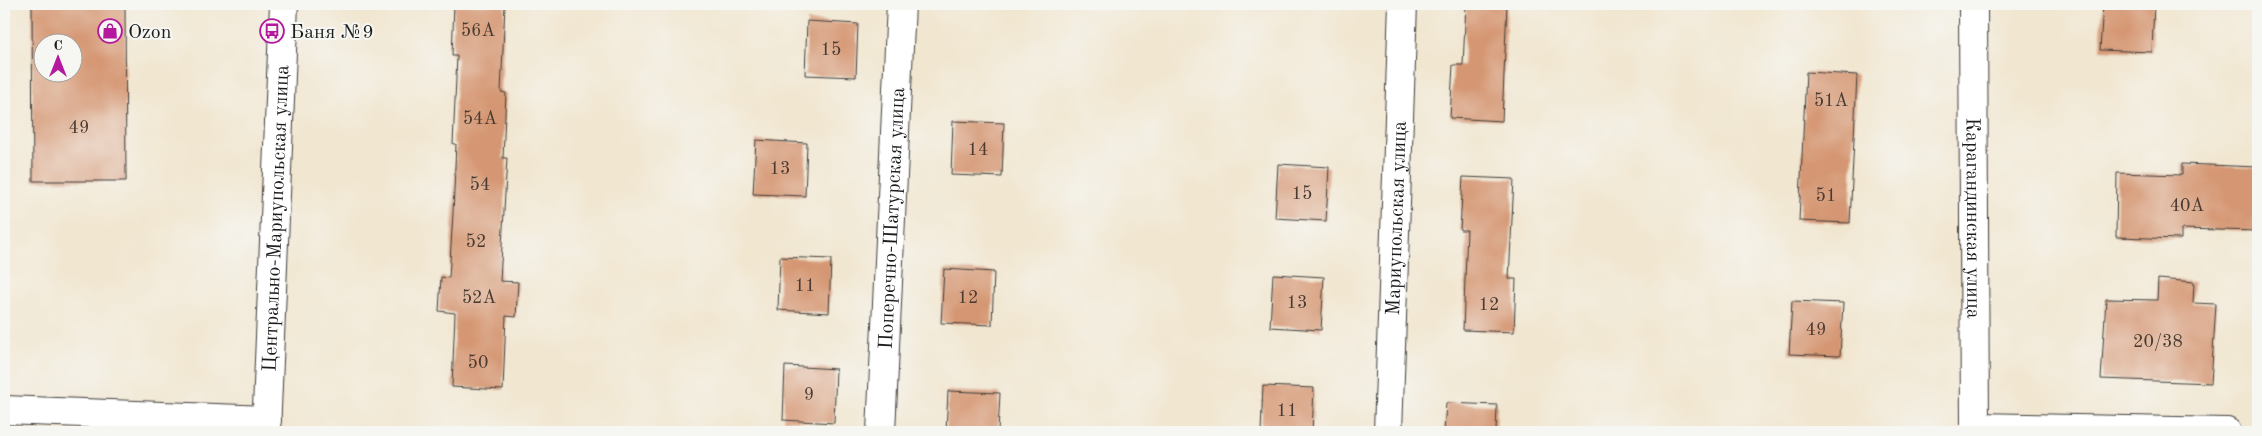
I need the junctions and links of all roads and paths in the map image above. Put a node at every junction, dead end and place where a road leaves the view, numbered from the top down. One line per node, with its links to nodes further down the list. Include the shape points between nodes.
1 (284, 4): 6 (street, Центрально-Мариупольская улица)
2 (901, 4): 8 (street, Поперечно-Шатурская улица)
3 (1403, 4): 9 (street, Мариупольская улица)
4 (1973, 4): 7 (street, Карагандинская улица)
5 (4, 410): 6 (street)
6 (266, 426)
7 (1975, 430): 10 (street)
8 (881, 432)
9 (1388, 432)
10 (2227, 432)

